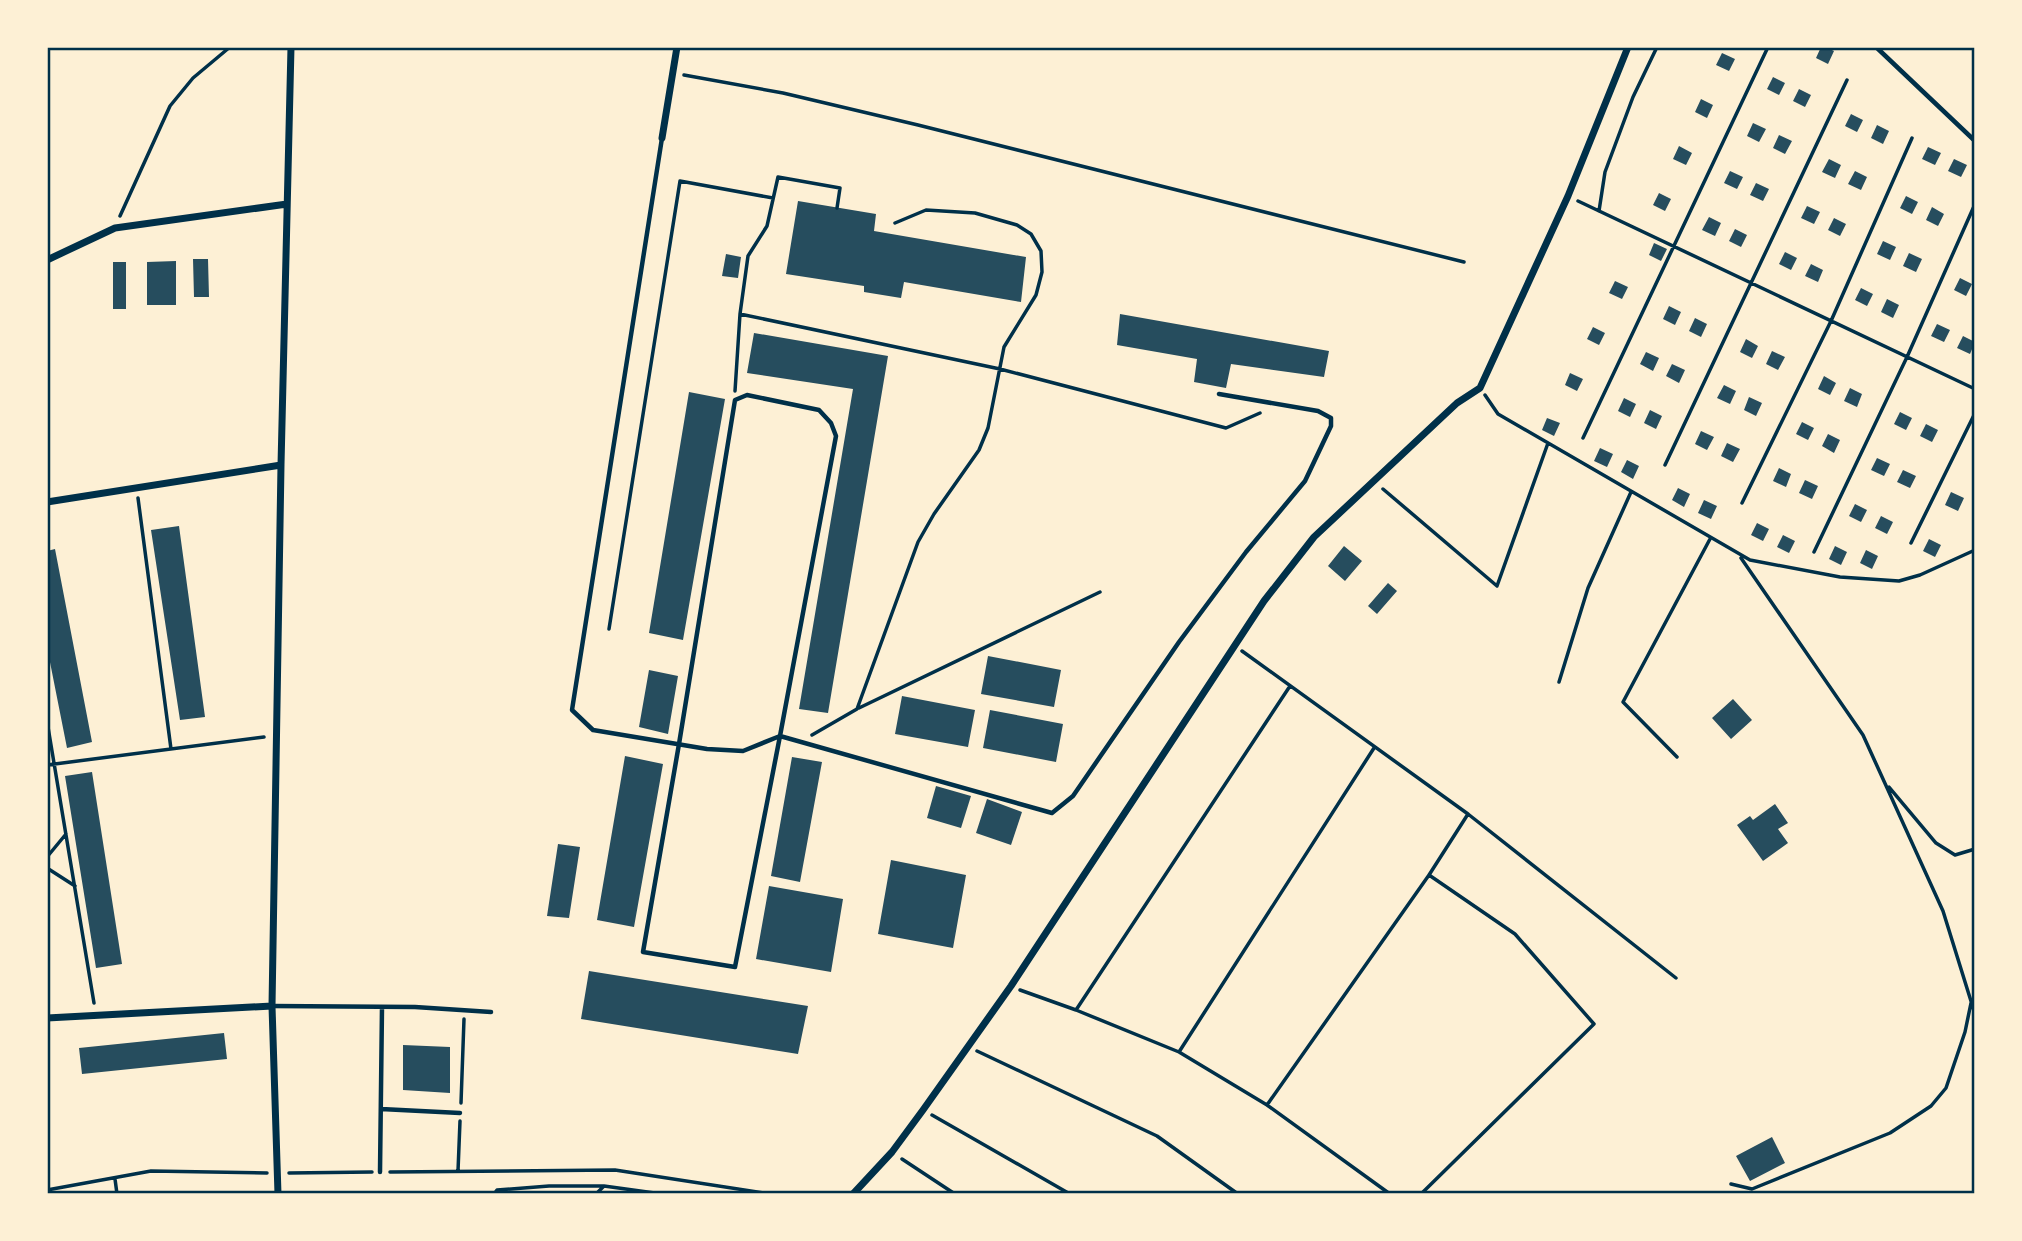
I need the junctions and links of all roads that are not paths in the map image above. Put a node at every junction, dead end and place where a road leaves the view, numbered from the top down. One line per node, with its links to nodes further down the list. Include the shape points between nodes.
1 (291, 47): 7 (street)
2 (677, 47): 5 (street)
3 (1628, 47): 22 (street, via 1568,196 1480,388 1457,403 1314,537 1264,601 969,1047 892,1152)
4 (1876, 47): 6 (lane)
5 (662, 138): 13 (lane, via 572,710 593,730)
6 (1975, 141)
7 (287, 204): 8 (street, via 115,228); 10 (street)
8 (47, 260)
9 (1219, 394): 12 (lane, via 1318,411 1331,418 1331,426 1305,481 1178,642 1073,796 1052,813)
10 (281, 465): 11 (street); 14 (street)
11 (47, 502)
12 (780, 736): 13 (lane, via 743,751); 13 (lane, via 735,967 643,952); 13 (lane, via 836,436 819,410 747,395 735,400)
13 (679, 744)
14 (272, 1006): 15 (lane); 17 (street); 21 (street)
15 (382, 1007): 16 (lane); 18 (lane)
16 (491, 1012)
17 (47, 1018)
18 (381, 1109): 19 (lane); 20 (lane)
19 (460, 1113)
20 (380, 1172)
21 (278, 1194)
22 (853, 1194)

